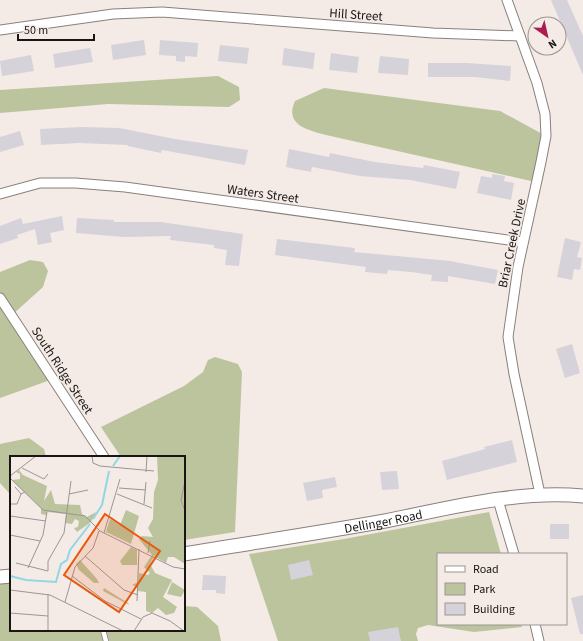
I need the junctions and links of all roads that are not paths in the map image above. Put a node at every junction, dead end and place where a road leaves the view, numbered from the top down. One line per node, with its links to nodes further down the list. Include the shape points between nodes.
1 (507, 0): 3 (street, Briar Creek Drive)
2 (0, 30): 3 (street, Hill Street, via 112,14 162,12 433,33)
3 (520, 36): 5 (street, Briar Creek Drive, via 545,114 546,136)
4 (0, 194): 5 (street, Waters Street, via 40,183 125,187)
5 (522, 242): 8 (street, Briar Creek Drive, via 508,337)
6 (0, 298): 7 (street, South Ridge Street)
7 (103, 456)
8 (540, 494): 9 (street, Dellinger Road); 10 (street, Dellinger Road)
9 (583, 496)
10 (498, 500): 11 (street); 12 (street, Dellinger Road, via 338,530)
11 (514, 553)
12 (185, 554)
13 (10, 576): 14 (street)
14 (0, 577)
15 (535, 625): 18 (street)
16 (103, 631): 17 (lane)
17 (106, 641)
18 (540, 641)

